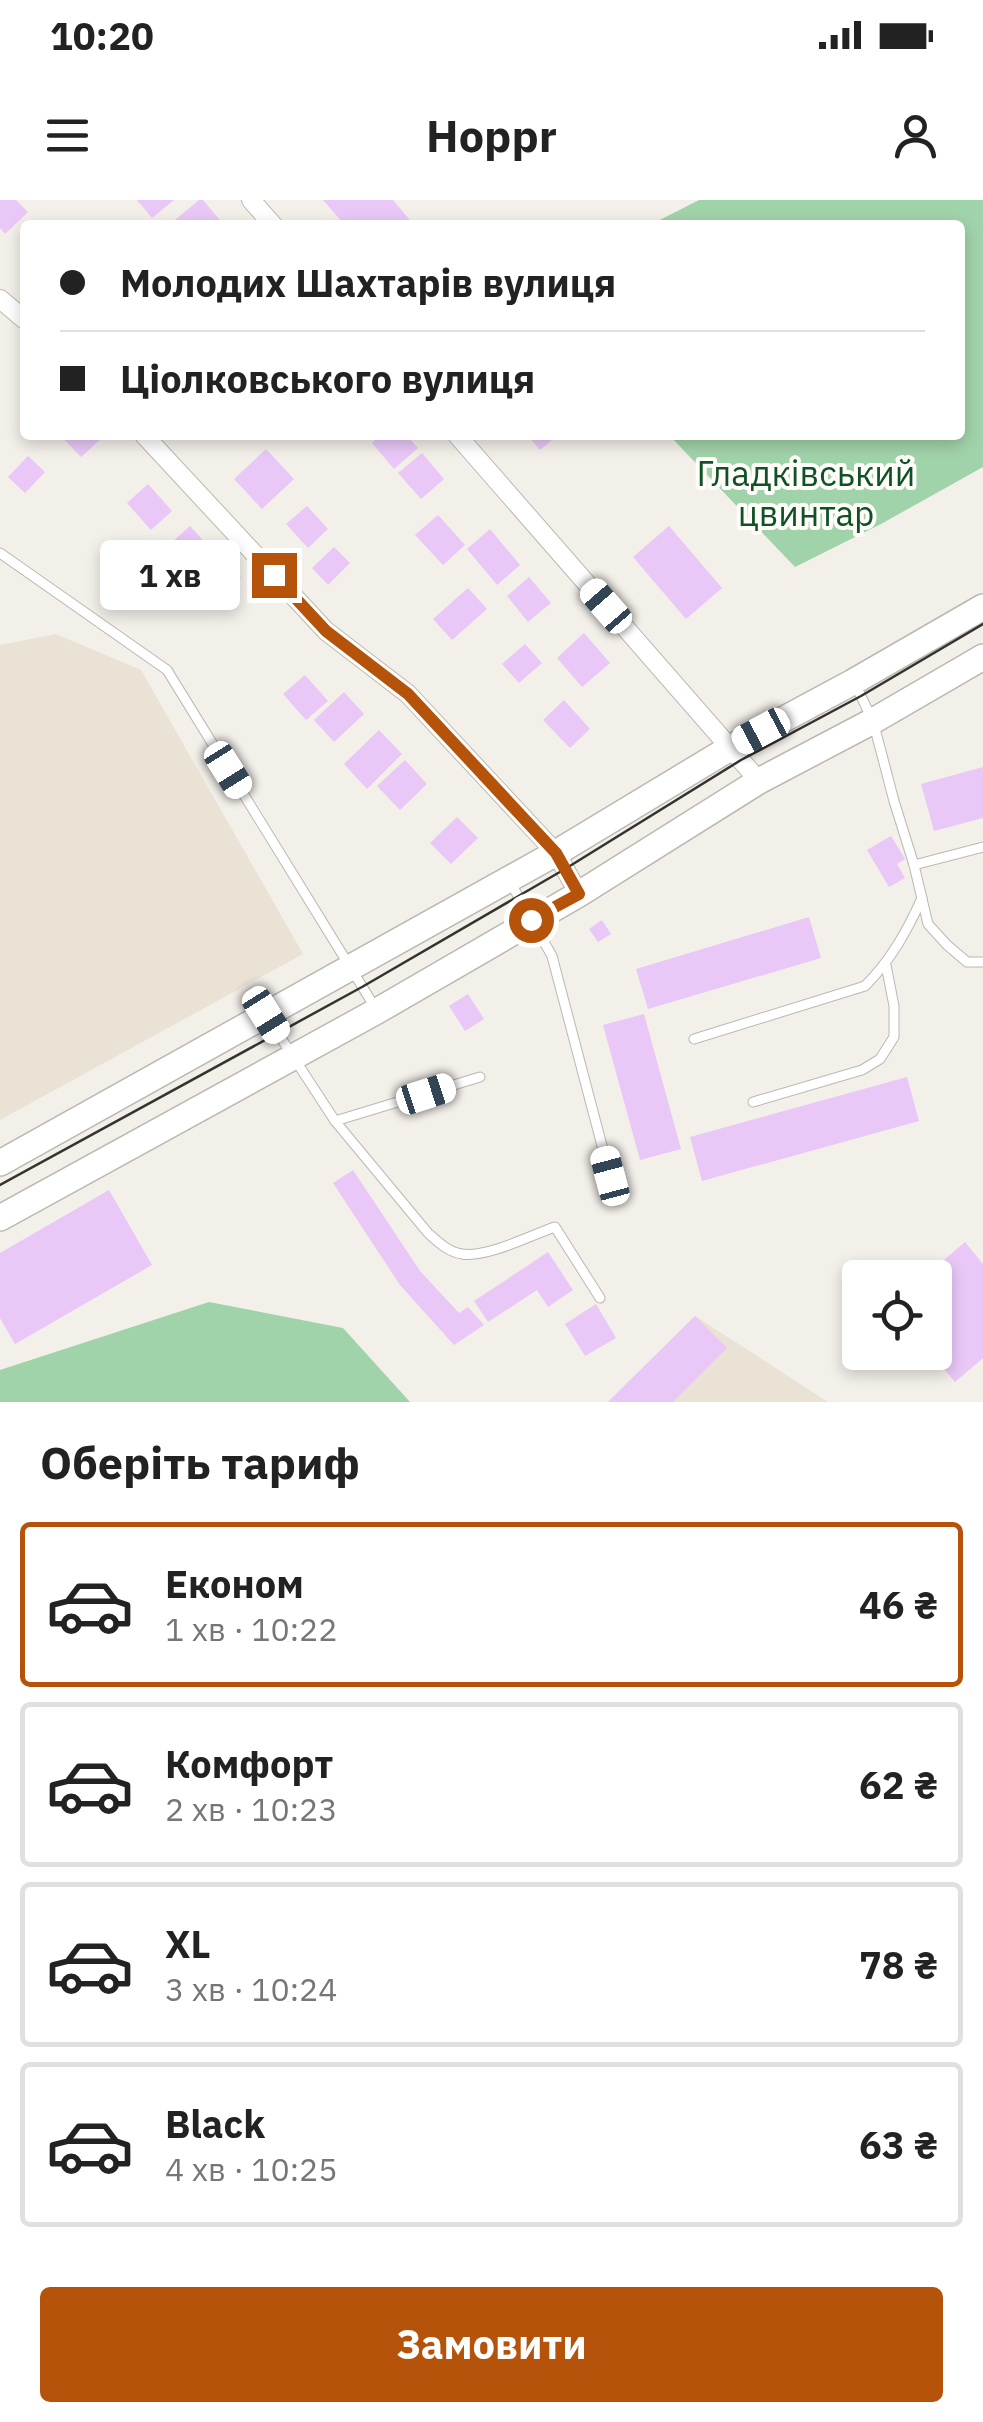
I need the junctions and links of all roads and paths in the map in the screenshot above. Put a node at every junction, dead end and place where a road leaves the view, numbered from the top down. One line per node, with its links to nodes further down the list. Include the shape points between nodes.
1 (251, 200): 2 (street)
2 (269, 220)
3 (0, 299): 4 (street)
4 (20, 316)
5 (149, 440): 15 (street, via 326,631 408,694)
6 (461, 440): 12 (street)
7 (0, 553): 23 (lane, via 167,670)
8 (983, 607): 10 (main road)
9 (983, 657): 11 (main road)
10 (854, 682): 11 (lane); 12 (main road)
11 (874, 720): 13 (main road); 16 (lane)
12 (730, 748): 13 (street); 15 (main road)
13 (760, 781): 18 (main road)
14 (983, 848): 16 (lane)
15 (556, 853): 17 (main road); 18 (street)
16 (914, 865): 19 (lane)
17 (508, 879): 20 (lane); 23 (main road)
18 (579, 894): 20 (main road)
19 (922, 898): 21 (lane, via 928,924 946,945 968,962); 22 (lane)
20 (531, 920): 24 (main road); 32 (lane, via 552,956)
21 (983, 962)
22 (886, 965): 26 (lane, via 865,986); 29 (lane, via 894,1037 880,1059)
23 (351, 968): 24 (lane); 25 (main road)
24 (377, 1010): 27 (main road)
25 (266, 1015): 27 (lane); 31 (main road)
26 (694, 1039)
27 (292, 1057): 30 (lane); 33 (main road)
28 (480, 1077): 30 (lane)
29 (753, 1102)
30 (334, 1121): 34 (lane, via 444,1248 488,1251 554,1226)
31 (0, 1162)
32 (610, 1176)
33 (0, 1218)
34 (600, 1298)

